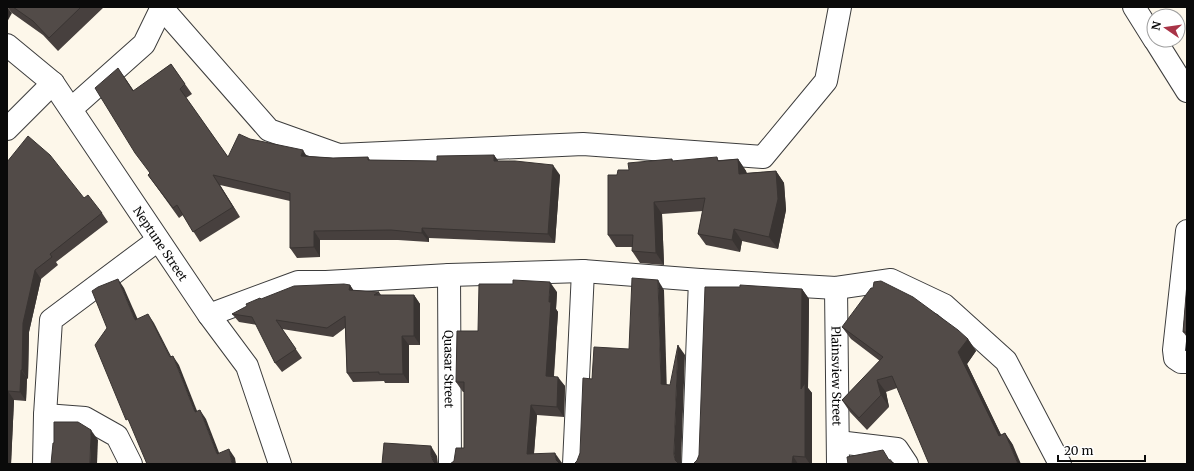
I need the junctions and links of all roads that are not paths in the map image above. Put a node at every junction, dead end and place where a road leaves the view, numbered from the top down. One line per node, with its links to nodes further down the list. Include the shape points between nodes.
1 (162, 7): 2 (street, via 269,130 339,155 583,144 763,157 826,81); 9 (street, via 144,44)
2 (840, 7)
3 (1134, 7): 4 (street)
4 (1146, 27)
5 (7, 45): 7 (street, Neptune Street)
6 (1159, 48): 8 (street)
7 (53, 83): 9 (street, Neptune Street); 10 (street)
8 (1187, 91)
9 (71, 109): 12 (street, Neptune Street)
10 (7, 129)
11 (1187, 231): 18 (street, via 1174,350 1176,358)
12 (158, 240): 17 (street, Neptune Street); 19 (street, via 51,320)
13 (583, 271): 14 (street); 15 (street); 25 (street)
14 (449, 275): 17 (street, via 298,282); 24 (street, Quasar Street)
15 (700, 280): 16 (street); 26 (street)
16 (836, 288): 20 (street, Plainsview Street); 29 (street, via 891,280 944,305 1006,361)
17 (209, 315): 23 (street, Neptune Street, via 247,366)
18 (1187, 362)
19 (45, 415): 21 (street); 22 (street, via 85,418 117,436)
20 (838, 442): 27 (street, Plainsview Street); 28 (street, via 897,449)
21 (44, 464)
22 (131, 464)
23 (280, 464)
24 (450, 464)
25 (574, 464)
26 (693, 464)
27 (838, 464)
28 (907, 464)
29 (1060, 464)

